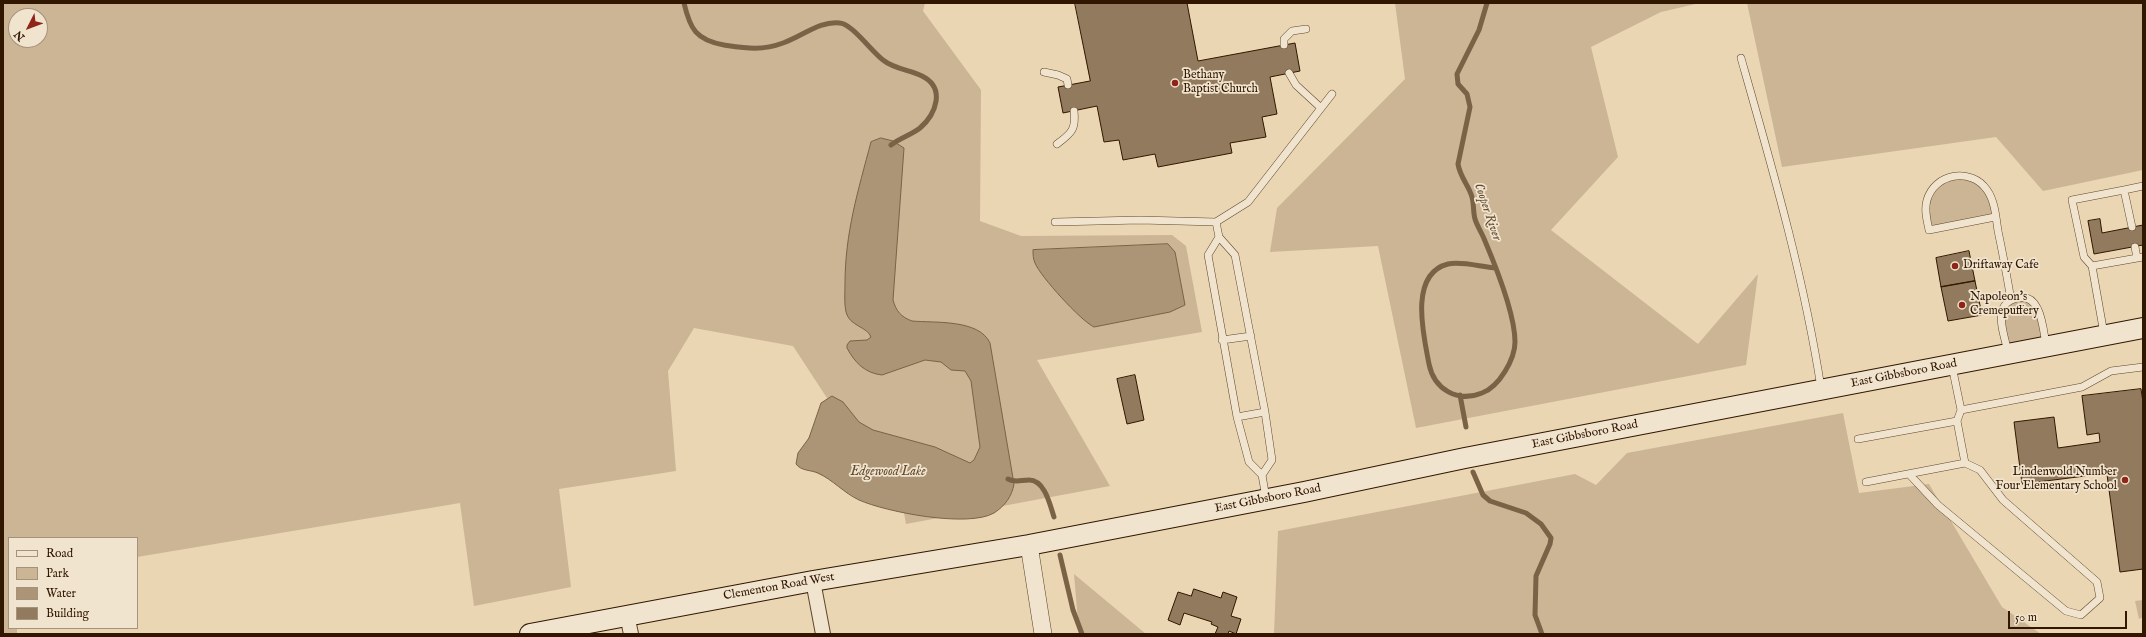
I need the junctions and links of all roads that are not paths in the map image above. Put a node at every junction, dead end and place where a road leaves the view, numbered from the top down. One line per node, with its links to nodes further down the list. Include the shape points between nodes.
1 (1306, 29): 2 (lane, via 1292,30 1284,39)
2 (1284, 45)
3 (1741, 58): 30 (lane, via 1782,206 1816,353)
4 (1044, 72): 6 (lane, via 1058,74 1067,79)
5 (1289, 74): 8 (lane, via 1296,86)
6 (1068, 85)
7 (1332, 94): 8 (lane)
8 (1321, 108): 15 (lane, via 1248,202)
9 (1074, 111): 10 (lane, via 1076,124 1070,135)
10 (1057, 144)
11 (2143, 186): 12 (lane)
12 (2124, 190): 16 (lane); 20 (lane, via 2072,200 2084,257)
13 (1995, 217): 13 (lane, via 1992,199 1987,190 1977,180 1964,176 1949,177 1940,181 1930,192 1926,205 1929,230); 21 (lane)
14 (1055, 222): 15 (lane)
15 (1216, 222): 17 (lane)
16 (2132, 227)
17 (1219, 237): 23 (lane, via 1235,255); 25 (lane, via 1208,255)
18 (2135, 247): 19 (lane)
19 (2140, 257): 20 (lane)
20 (2092, 266): 24 (lane)
21 (2011, 300): 26 (lane, via 2023,298 2036,304); 27 (lane, via 2004,307 2002,314)
22 (2143, 328): 24 (main road, East Gibbsboro Road)
23 (1251, 336): 25 (lane); 32 (lane)
24 (2105, 336): 26 (main road, East Gibbsboro Road)
25 (1222, 340): 33 (lane)
26 (2047, 347): 27 (main road, East Gibbsboro Road)
27 (2008, 354): 28 (main road, East Gibbsboro Road)
28 (1952, 365): 30 (main road, East Gibbsboro Road); 31 (lane)
29 (2143, 367): 31 (lane, via 2111,371 2082,387)
30 (1821, 390): 40 (main road, East Gibbsboro Road)
31 (1961, 410): 34 (lane)
32 (1265, 412): 33 (lane); 38 (lane, via 1272,460)
33 (1237, 417): 38 (lane, via 1249,462)
34 (1957, 421): 35 (lane); 36 (lane)
35 (1858, 440)
36 (1965, 463): 37 (lane); 37 (lane, via 1980,470 2003,500 2097,582 2100,598 2081,615 2066,610 1938,504)
37 (1909, 474): 39 (lane)
38 (1262, 475): 40 (lane)
39 (1866, 482)
40 (1266, 499): 41 (main road, East Gibbsboro Road)
41 (1029, 545): 42 (main road, Clementon Road West); 46 (street)
42 (813, 581): 43 (main road, Clementon Road West); 45 (street)
43 (629, 625): 44 (main road, Clementon Road West)
44 (530, 634)
45 (823, 634)
46 (1043, 634)

